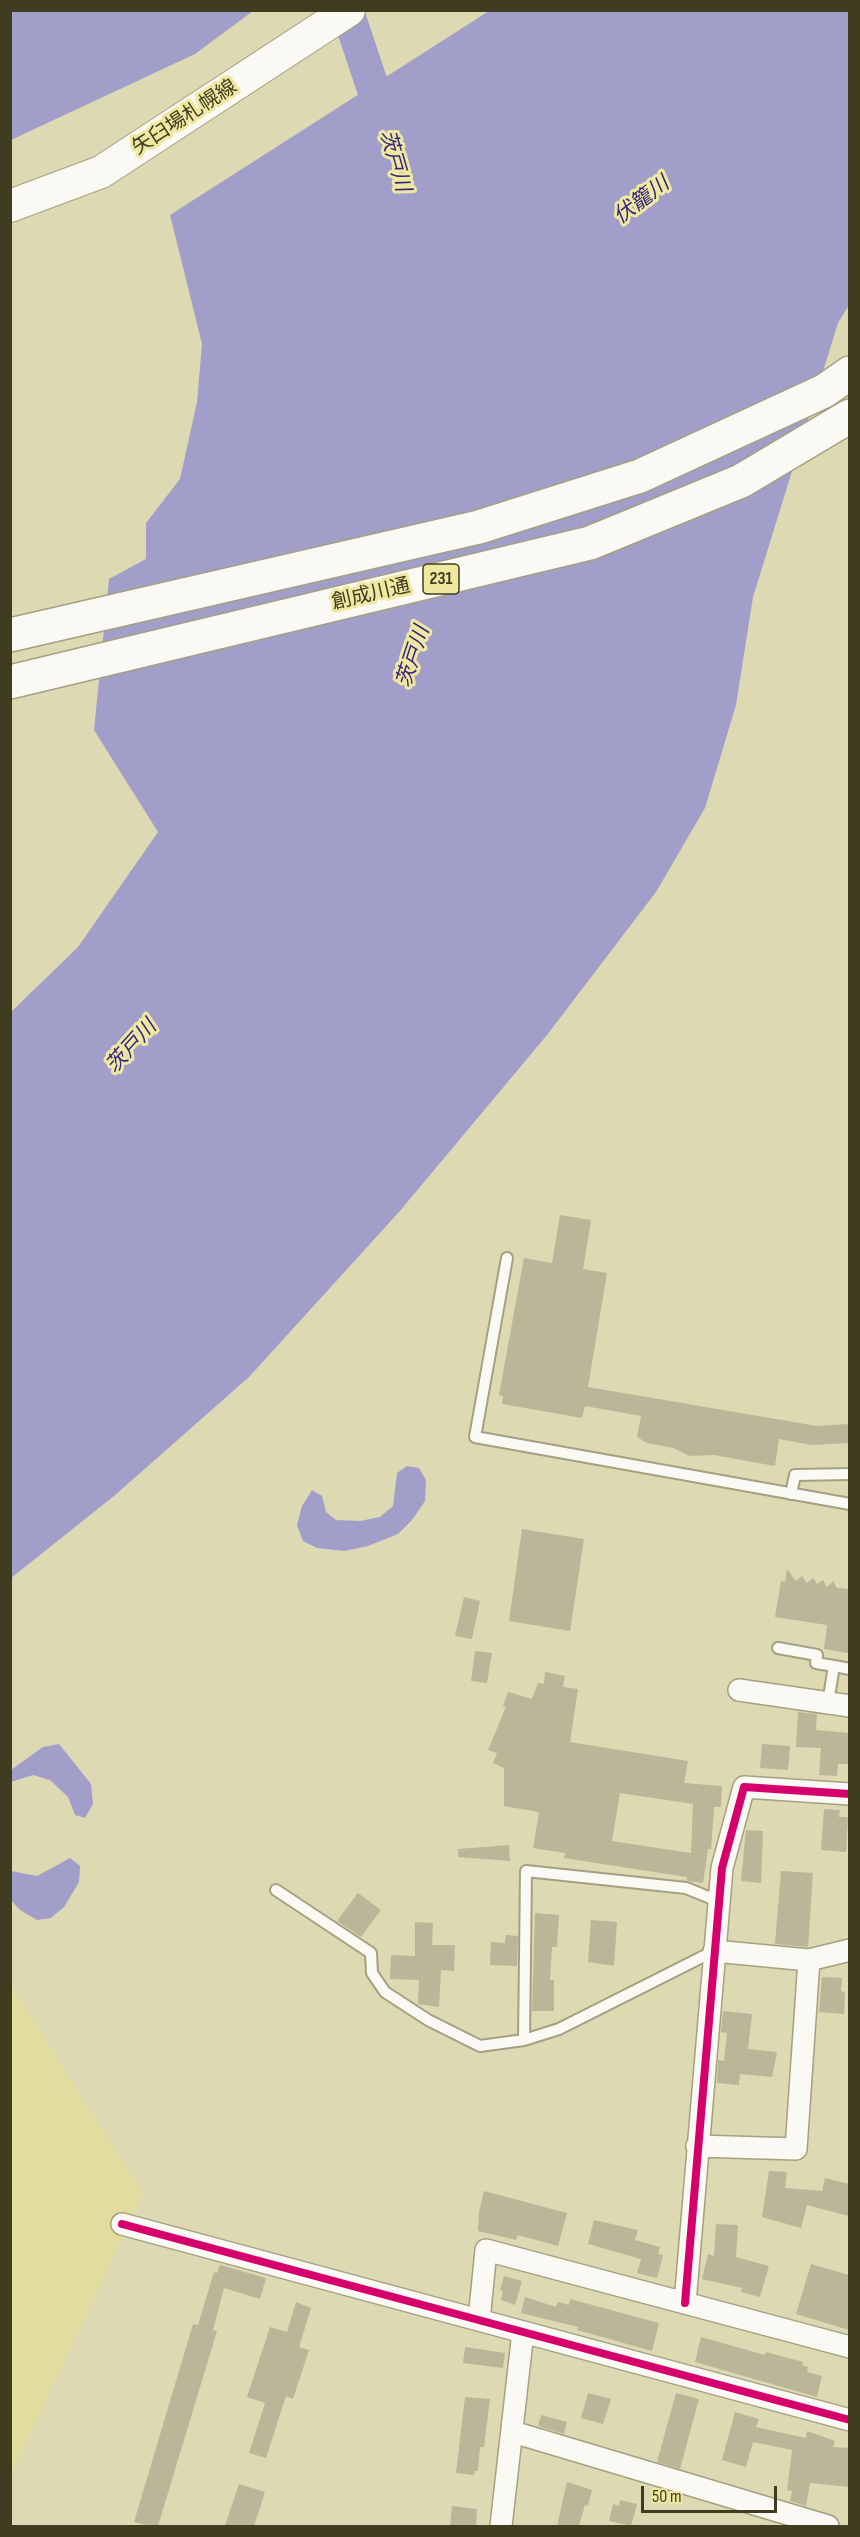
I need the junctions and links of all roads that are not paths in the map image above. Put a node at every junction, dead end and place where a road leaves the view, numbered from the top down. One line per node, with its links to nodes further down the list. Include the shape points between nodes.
1 (349, 10): 2 (main road, 矢臼場札幌線, via 101,172)
2 (10, 206)
3 (849, 373): 5 (highway, 231, via 824,391 640,476 565,500 479,526)
4 (849, 416): 6 (highway, 創成川通 / 231, via 741,481 590,543)
5 (10, 635)
6 (10, 682)
7 (507, 1258): 9 (lane, via 475,1437)
8 (849, 1474): 9 (lane, via 795,1475)
9 (791, 1494): 10 (lane)
10 (849, 1504)
11 (778, 1648): 12 (lane, via 818,1655 816,1664)
12 (834, 1666): 13 (lane); 15 (lane)
13 (849, 1669)
14 (739, 1690): 15 (street)
15 (828, 1703): 16 (street)
16 (849, 1706)
17 (849, 1794): 19 (street, via 744,1787 722,1868)
18 (276, 1890): 23 (lane, via 370,1953 372,1973 385,1992 428,2020 480,2046)
19 (718, 1901): 21 (street); 23 (lane, via 686,1888 526,1871)
20 (849, 1950): 22 (street)
21 (714, 1952): 22 (street); 23 (lane, via 559,2029); 24 (street)
22 (809, 1960): 24 (street, via 796,2149)
23 (524, 2040)
24 (697, 2146): 26 (street)
25 (122, 2224): 27 (street)
26 (685, 2303): 27 (street, via 486,2250); 29 (street)
27 (479, 2320): 28 (street)
28 (523, 2332): 30 (street); 31 (street)
29 (849, 2347)
30 (849, 2420)
31 (513, 2432): 32 (street); 33 (street)
32 (501, 2526)
33 (828, 2526)

